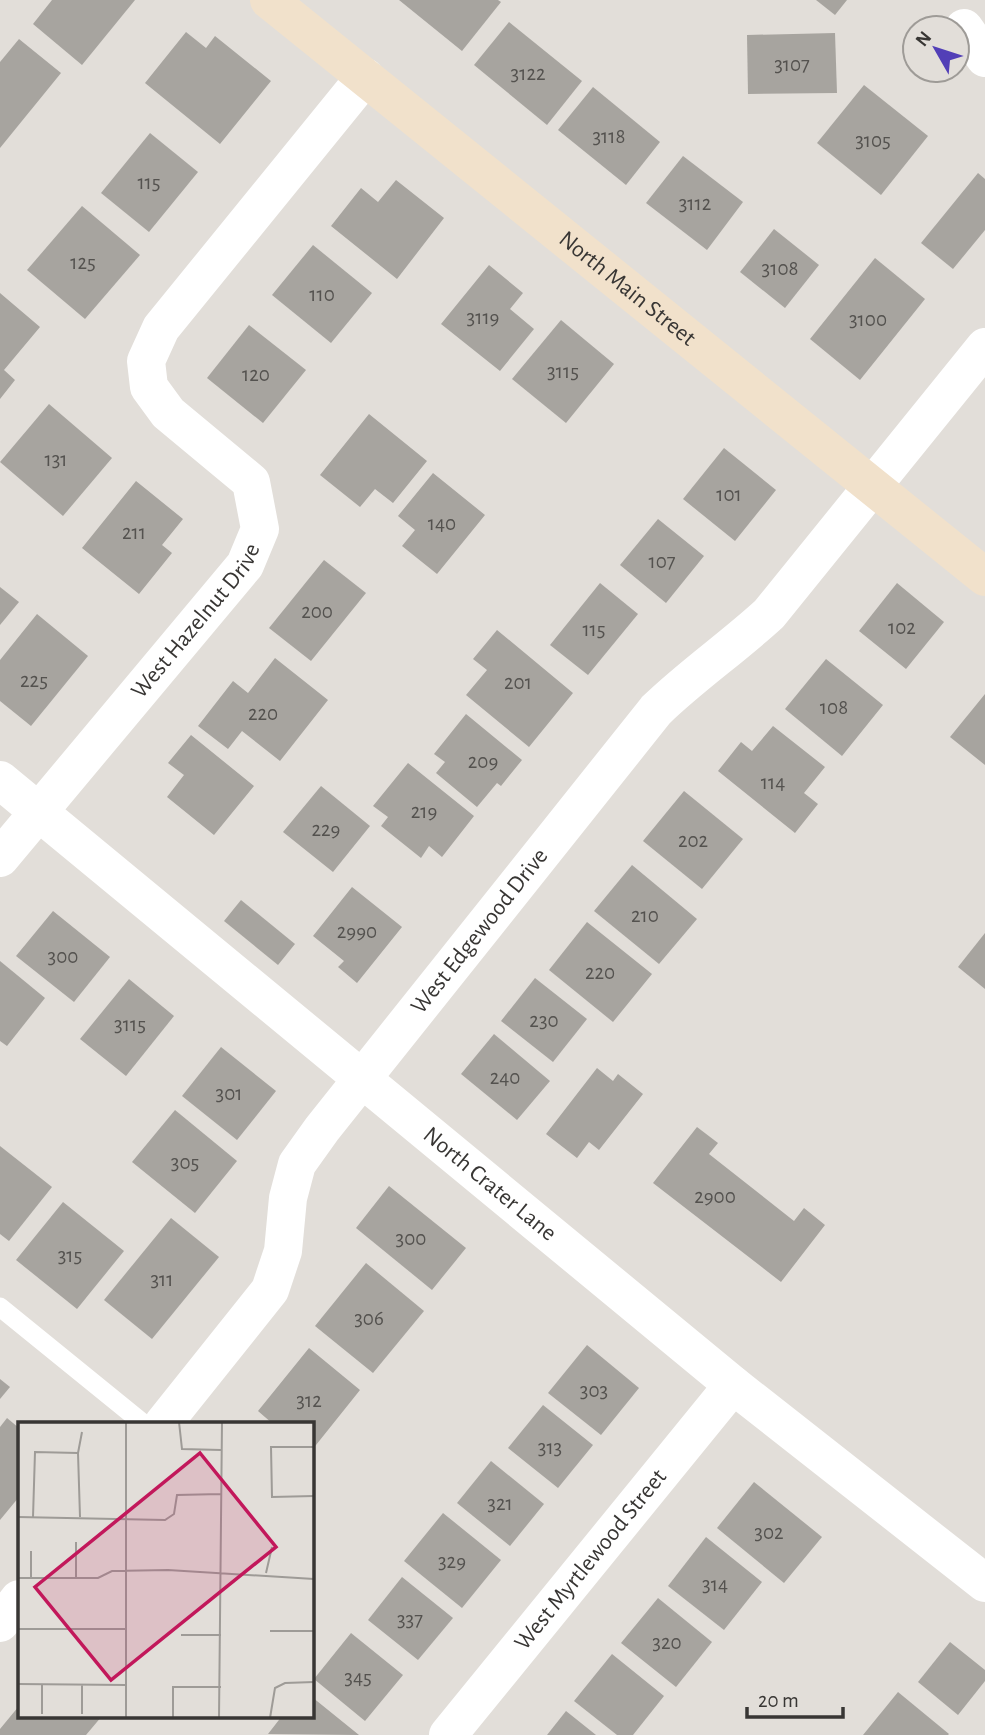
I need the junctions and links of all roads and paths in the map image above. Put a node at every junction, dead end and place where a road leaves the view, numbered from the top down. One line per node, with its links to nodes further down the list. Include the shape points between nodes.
1 (269, 0): 2 (street, North Main Street)
2 (365, 77): 4 (street, North Main Street); 7 (street, West Hazelnut Drive, via 161,328 146,360 149,387 168,413 251,482 260,529 245,565)
3 (985, 346): 4 (street, West Edgewood Drive)
4 (873, 487): 5 (street, North Main Street); 9 (street, West Edgewood Drive, via 769,614 656,710)
5 (985, 577)
6 (0, 780): 7 (street, North Crater Lane)
7 (38, 811): 8 (street, West Hazelnut Drive); 9 (street, North Crater Lane)
8 (0, 858)
9 (364, 1078): 11 (street, North Crater Lane); 13 (street, West Edgewood Drive, via 297,1164 283,1251 270,1290)
10 (0, 1307): 12 (lane)
11 (733, 1385): 14 (street, North Crater Lane); 17 (street, West Myrtlewood Street)
12 (143, 1422)
13 (164, 1422)
14 (985, 1583)
15 (18, 1600): 16 (street)
16 (0, 1623)
17 (448, 1735)

